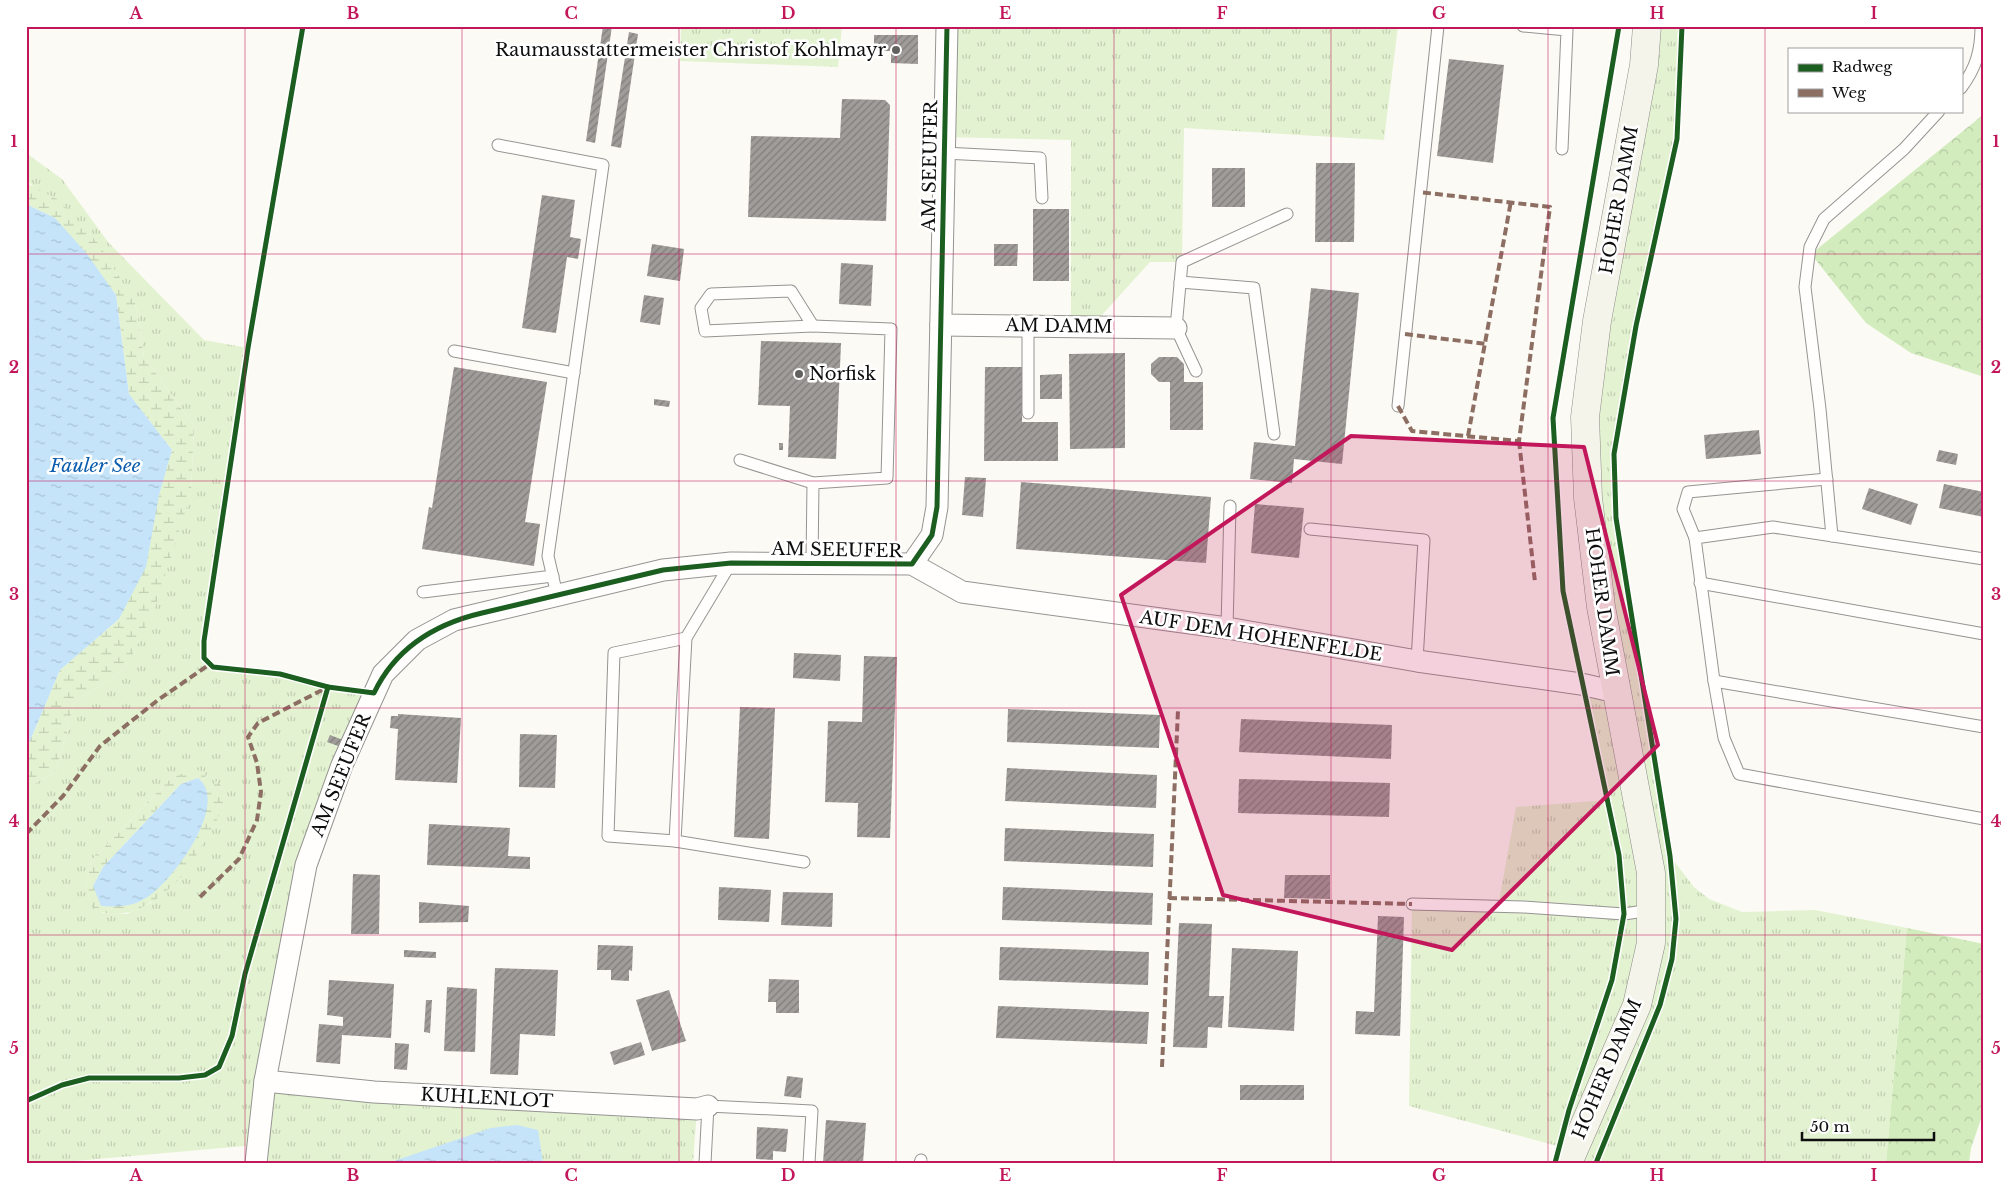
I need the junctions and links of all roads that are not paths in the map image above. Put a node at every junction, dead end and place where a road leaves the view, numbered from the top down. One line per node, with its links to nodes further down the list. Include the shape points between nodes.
1 (946, 26): 10 (street, AM SEEUFER)
2 (1438, 26): 21 (lane)
3 (1523, 26): 9 (lane, via 1567,30)
4 (1647, 26): 43 (main road, HOHER DAMM, via 1644,64 1597,321 1585,417 1588,498 1601,607)
5 (1981, 26): 6 (lane, via 1979,58)
6 (1962, 87)
7 (1938, 112): 25 (lane, via 1904,149 1824,219 1810,247 1805,287)
8 (498, 146): 20 (lane, via 603,165)
9 (1562, 149)
10 (944, 153): 11 (lane, via 1040,158); 14 (street, AM SEEUFER)
11 (1042, 198)
12 (1287, 214): 13 (lane, via 1182,262)
13 (1180, 282): 17 (lane); 23 (lane, via 1254,288)
14 (941, 325): 16 (street, AM DAMM); 34 (street, AM SEEUFER, via 937,507 932,535)
15 (813, 326): 15 (lane, via 791,292 711,294 701,308 706,331); 26 (lane, via 891,329 887,478)
16 (1028, 326): 17 (street, AM DAMM); 22 (lane)
17 (1176, 328): 19 (lane)
18 (454, 352): 20 (lane)
19 (1196, 371)
20 (574, 373): 36 (lane, via 548,556)
21 (1398, 406)
22 (1028, 413)
23 (1274, 434)
24 (740, 460): 26 (lane)
25 (1827, 479): 29 (lane); 30 (lane, via 1688,492 1683,509)
26 (813, 483): 32 (lane)
27 (1230, 506): 38 (lane)
28 (1310, 529): 41 (lane, via 1424,540)
29 (1832, 536): 30 (lane, via 1773,527); 31 (lane)
30 (1695, 538): 35 (lane)
31 (1984, 559)
32 (812, 562): 33 (street, AM SEEUFER); 34 (street, AM SEEUFER)
33 (731, 563): 36 (street, AM SEEUFER); 40 (lane)
34 (912, 564): 38 (street, AUF DEM HOHENFELDE, via 962,592)
35 (1700, 583): 39 (lane); 42 (lane)
36 (555, 586): 37 (lane); 50 (street, AM SEEUFER, via 454,620 417,640 383,674 342,764 306,866)
37 (423, 592)
38 (1227, 628): 41 (street, AUF DEM HOHENFELDE)
39 (1984, 634)
40 (686, 638): 46 (lane); 46 (lane, via 614,653 608,836)
41 (1417, 661): 43 (street, AUF DEM HOHENFELDE, via 1581,684)
42 (1714, 681): 44 (lane); 45 (lane, via 1724,738 1738,774)
43 (1616, 692): 49 (main road, HOHER DAMM, via 1651,873)
44 (1984, 727)
45 (1984, 819)
46 (675, 842): 47 (lane)
47 (804, 862)
48 (1412, 904): 49 (lane, via 1624,914)
49 (1651, 910): 55 (main road, HOHER DAMM, via 1651,943 1637,1005)
50 (266, 1081): 51 (street, KUHLENLOT, via 374,1092); 52 (street, AM SEEUFER)
51 (708, 1106): 53 (lane); 54 (lane, via 812,1111)
52 (256, 1163)
53 (705, 1163)
54 (809, 1163)
55 (1568, 1163)

